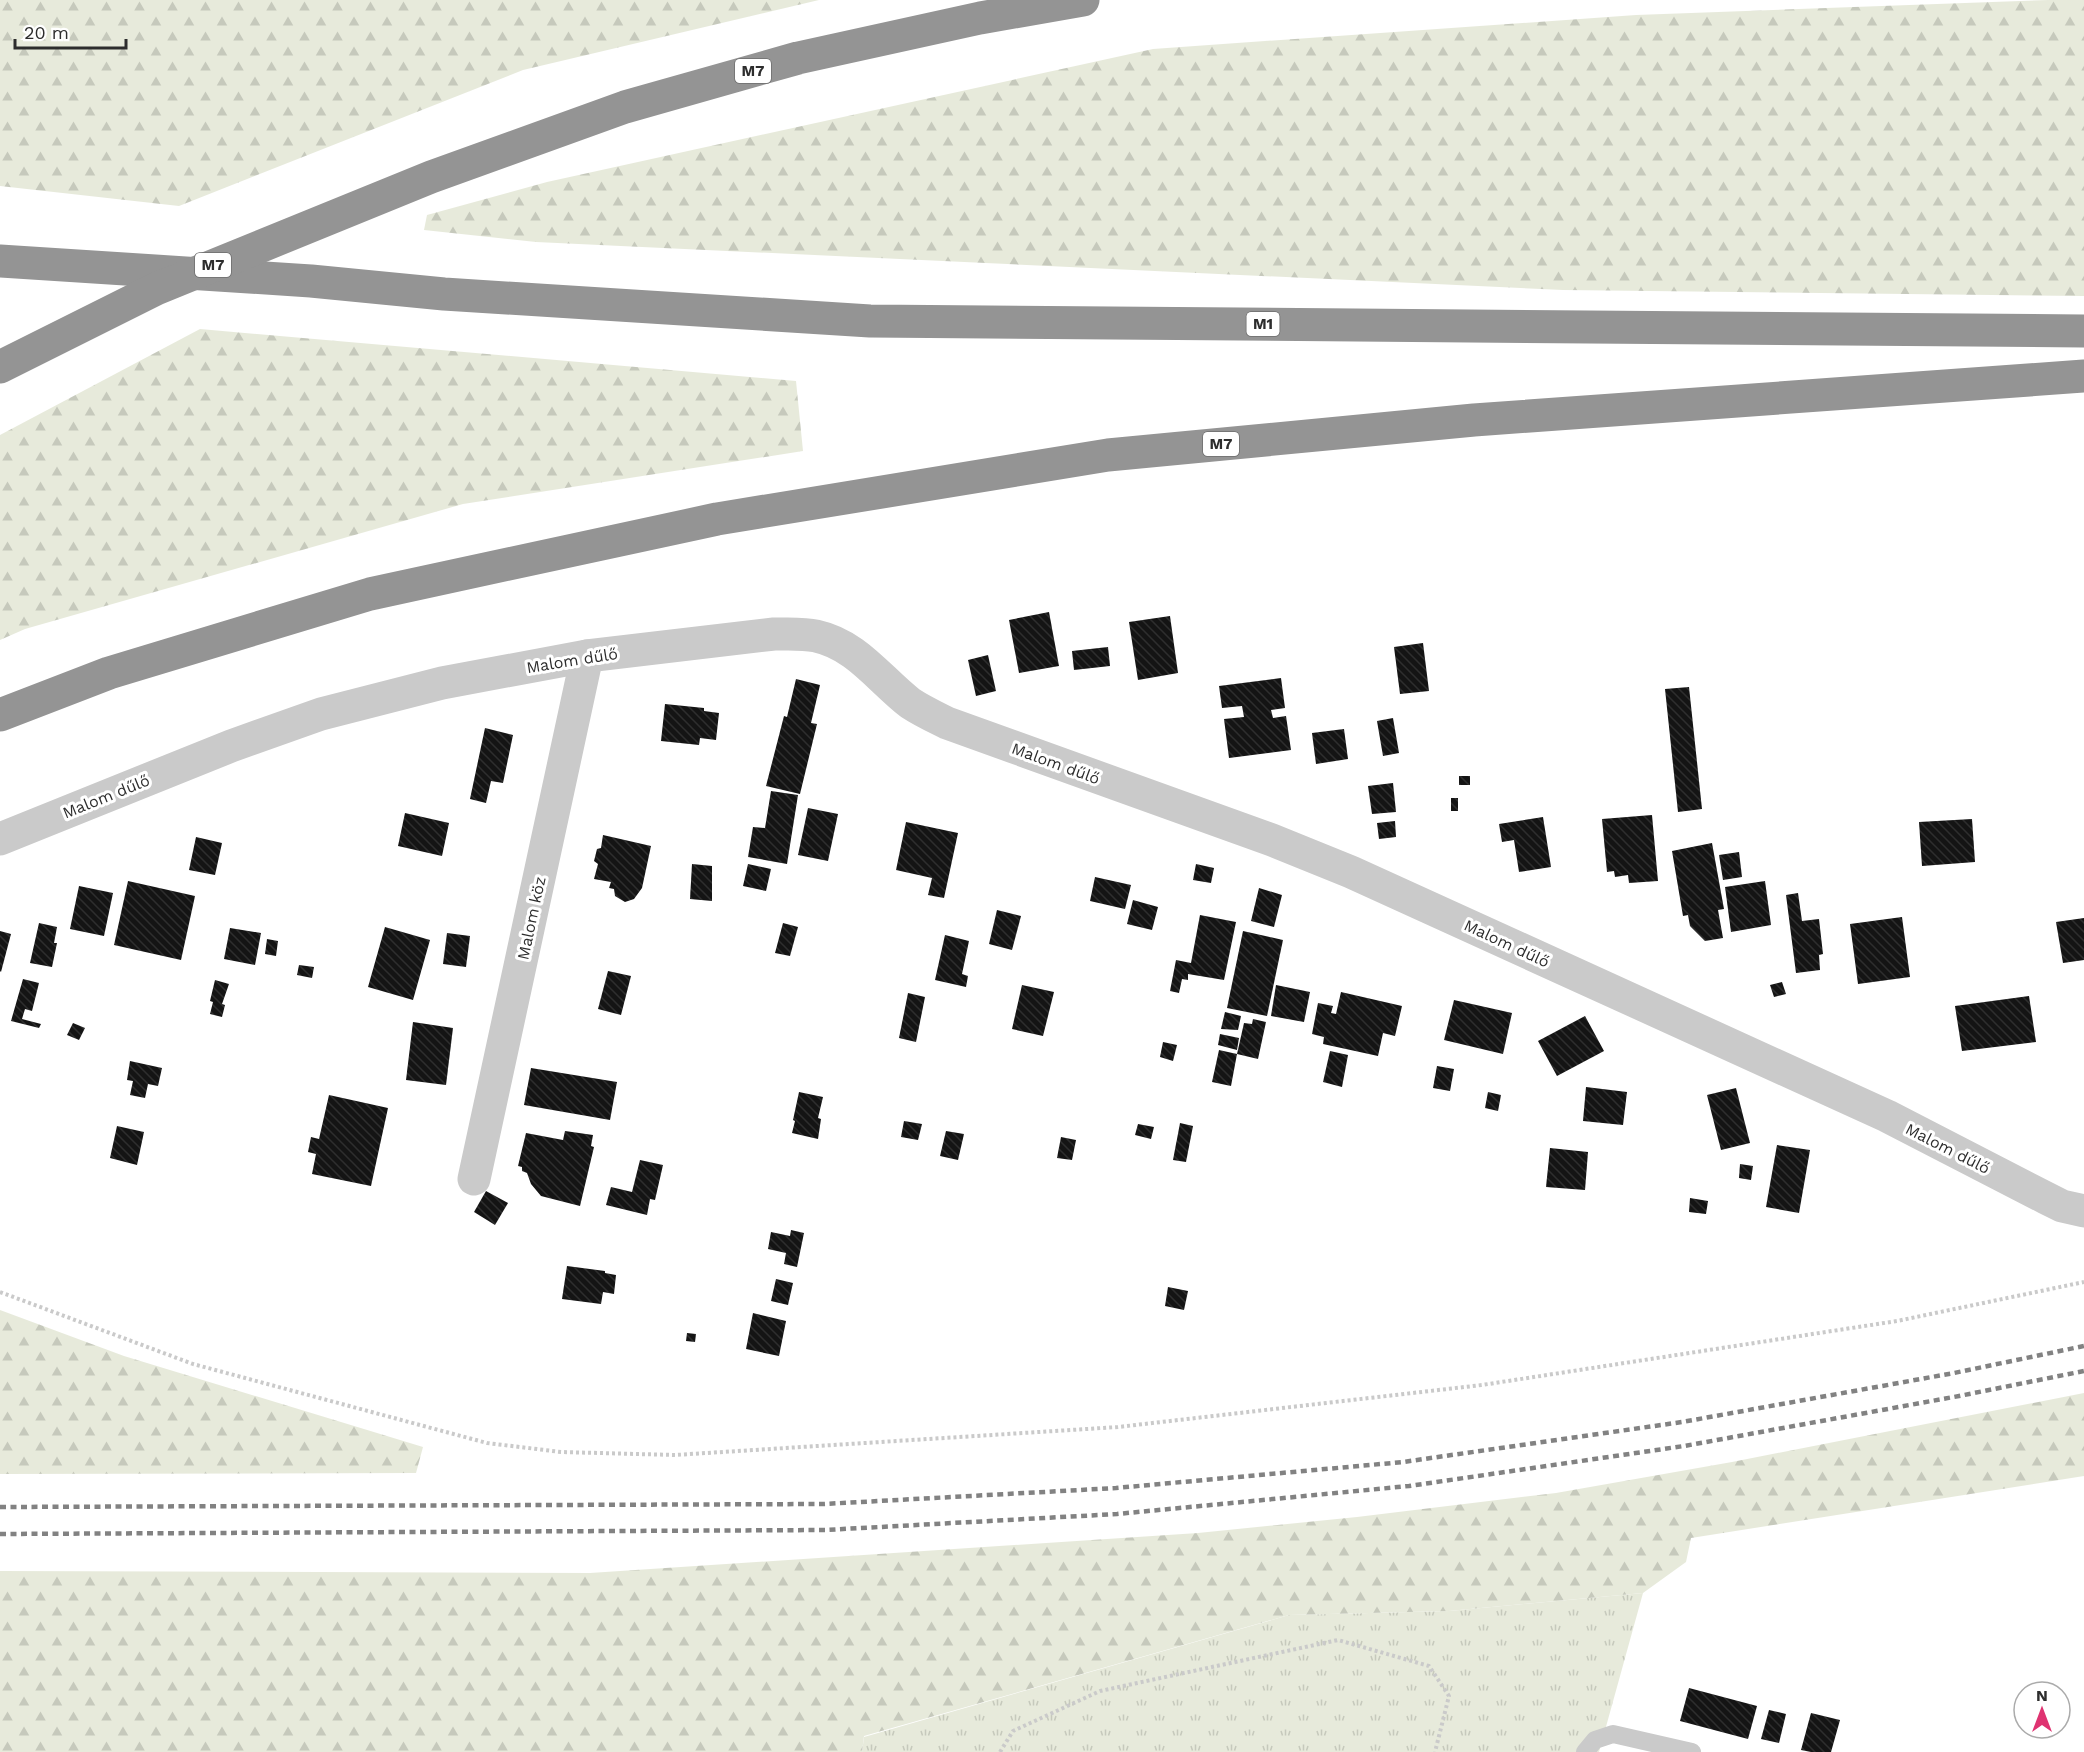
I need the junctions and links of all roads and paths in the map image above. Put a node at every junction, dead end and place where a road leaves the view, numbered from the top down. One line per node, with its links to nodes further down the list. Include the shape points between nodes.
1 (1083, 0): 4 (highway, M7, via 798,58 625,107 431,177 177,280)
2 (0, 261): 3 (highway, M1, via 870,321)
3 (2084, 331)
4 (0, 368)
5 (2084, 375): 7 (highway, M7, via 1474,420 1108,455 717,519 370,594 109,673)
6 (587, 656): 8 (street, Malom dűlő, via 442,683 321,714); 9 (street, Malom köz); 10 (street, Malom dűlő, via 774,634 806,634 836,642 857,655 910,702 947,723 1351,872 1887,1116 2046,1198)
7 (0, 715)
8 (0, 838)
9 (474, 1179)
10 (2084, 1211)
11 (2084, 1282): 12 (path, via 1897,1321 1482,1385 1118,1427 675,1455 561,1452 487,1443 193,1364)
12 (0, 1292)
13 (999, 1752): 14 (path, via 1013,1731 1100,1691 1338,1640 1429,1666 1449,1696)
14 (1435, 1752)
15 (1584, 1752): 16 (lane, via 1595,1740 1613,1734)
16 (1692, 1752)

